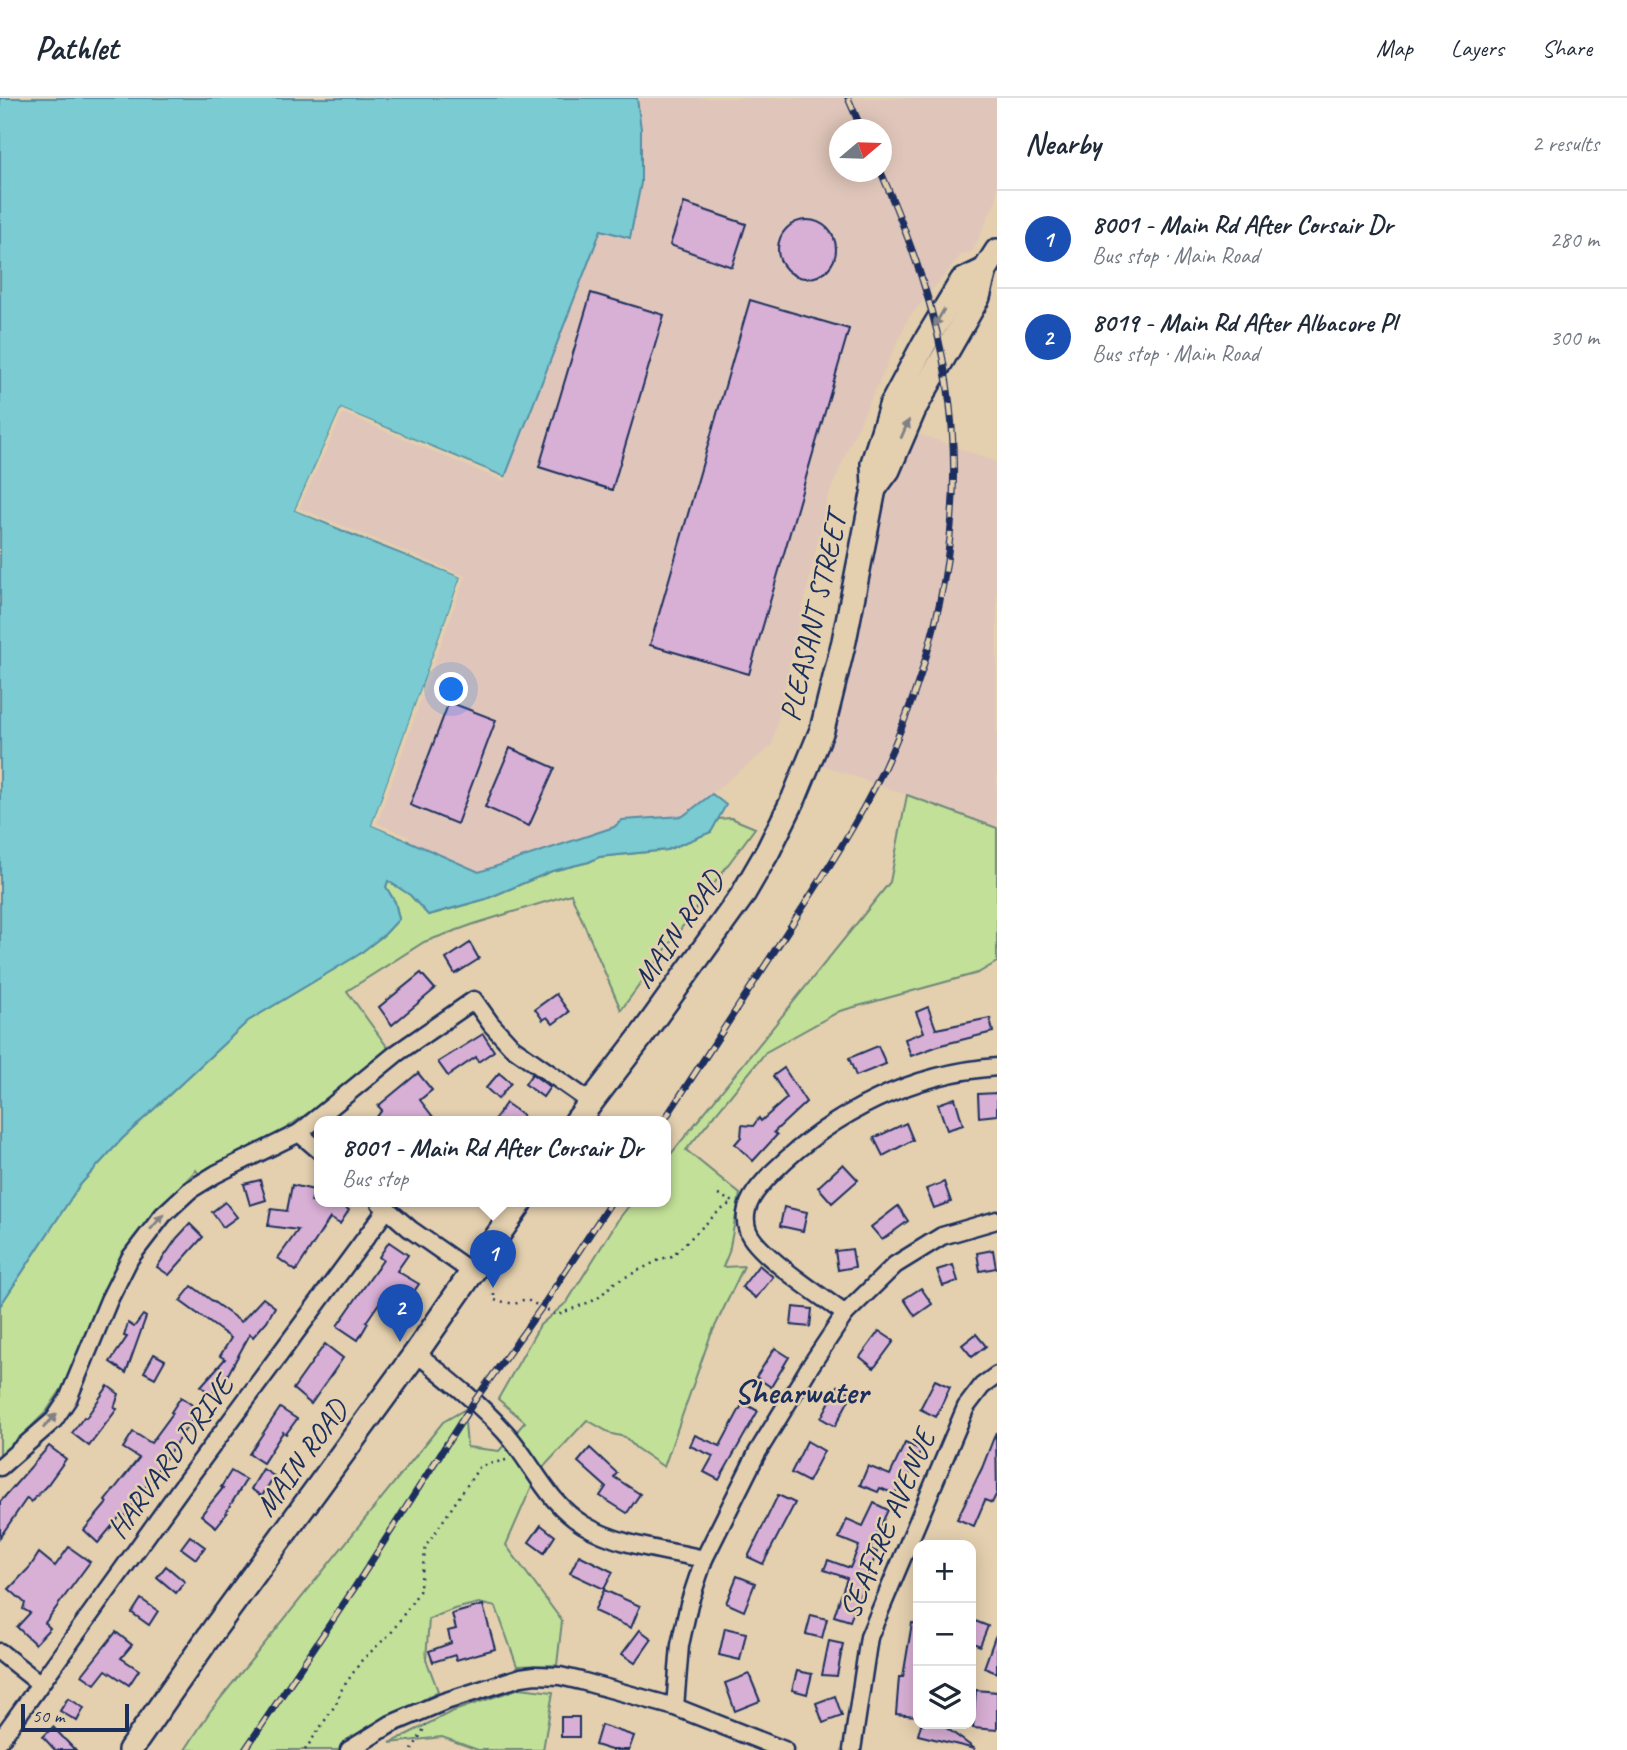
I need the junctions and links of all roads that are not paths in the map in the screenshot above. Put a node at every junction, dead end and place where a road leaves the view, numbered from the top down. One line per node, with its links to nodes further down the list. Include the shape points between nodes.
1 (993, 265): 2 (main road, PLEASANT STREET, via 874,489 844,641)
2 (811, 758): 4 (main road, MAIN ROAD, via 742,896)
3 (997, 1067): 15 (street, via 926,1080 849,1113 791,1154 740,1204 755,1243)
4 (589, 1101): 5 (street, via 512,1047 474,1000 397,1053); 6 (main road, MAIN ROAD)
5 (320, 1116)
6 (580, 1116)
7 (314, 1121): 8 (street)
8 (299, 1133): 9 (street); 18 (street, one-way to 8, via 54,1420 68,1399 130,1258 163,1215 216,1174)
9 (314, 1146)
10 (383, 1207): 21 (street, HARVARD DRIVE)
11 (385, 1207): 14 (street)
12 (518, 1207): 14 (main road, MAIN ROAD)
13 (997, 1220): 15 (street, via 942,1236 919,1248)
14 (473, 1273): 16 (main road, MAIN ROAD)
15 (845, 1314): 19 (street, via 757,1453)
16 (416, 1353): 19 (street, via 475,1400 507,1434 556,1503 583,1524 618,1539); 24 (main road, MAIN ROAD)
17 (997, 1375): 27 (street, SEAFIRE AVENUE, via 966,1408 869,1637)
18 (0, 1467)
19 (704, 1559): 22 (street, via 680,1645)
20 (0, 1652): 21 (street)
21 (39, 1683): 23 (street, HARVARD DRIVE)
22 (676, 1707): 25 (street, via 560,1676 522,1677 443,1702 391,1724); 26 (street)
23 (0, 1740)
24 (130, 1750)
25 (349, 1750)
26 (784, 1750)
27 (852, 1750)

